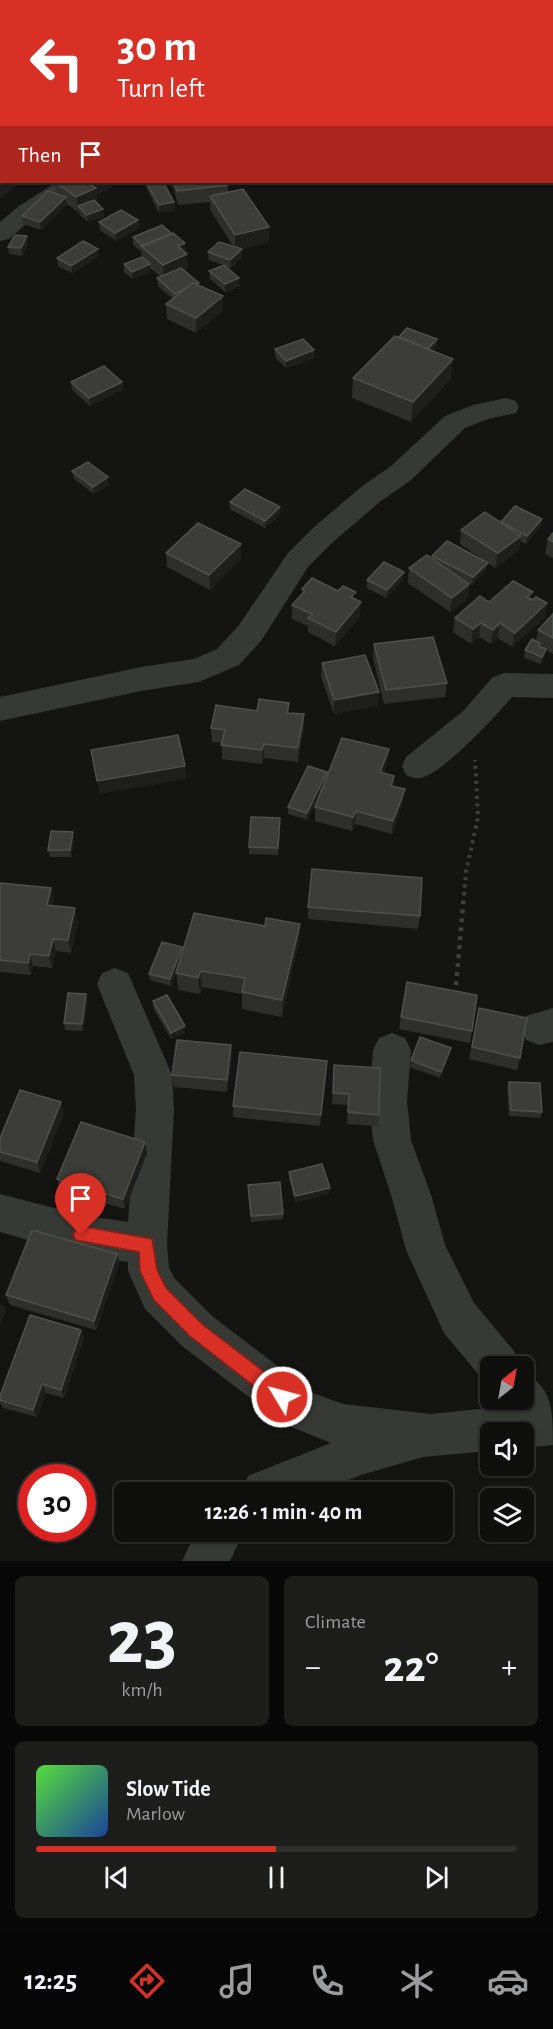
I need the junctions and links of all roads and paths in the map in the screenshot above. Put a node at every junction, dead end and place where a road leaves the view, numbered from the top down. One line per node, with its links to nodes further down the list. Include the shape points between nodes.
1 (70, 183): 2 (street)
2 (0, 234)
3 (506, 406): 5 (street, via 454,422 400,473 324,534 298,560 250,633 228,657 199,670)
4 (553, 686): 6 (street, via 504,685)
5 (0, 709)
6 (474, 720): 7 (street); 9 (path, via 478,817 466,872)
7 (418, 766)
8 (115, 984): 12 (street, via 153,1075 155,1108)
9 (456, 986)
10 (392, 1050): 13 (street, via 388,1101 392,1140 426,1250 459,1318)
11 (0, 1213): 12 (street, via 81,1235)
12 (147, 1245): 15 (street, via 149,1271 160,1294 197,1331 299,1409 343,1426)
13 (491, 1356)
14 (541, 1414): 15 (street)
15 (430, 1436): 16 (street, via 361,1453)
16 (289, 1482)
17 (215, 1542): 18 (street)
18 (205, 1561)

